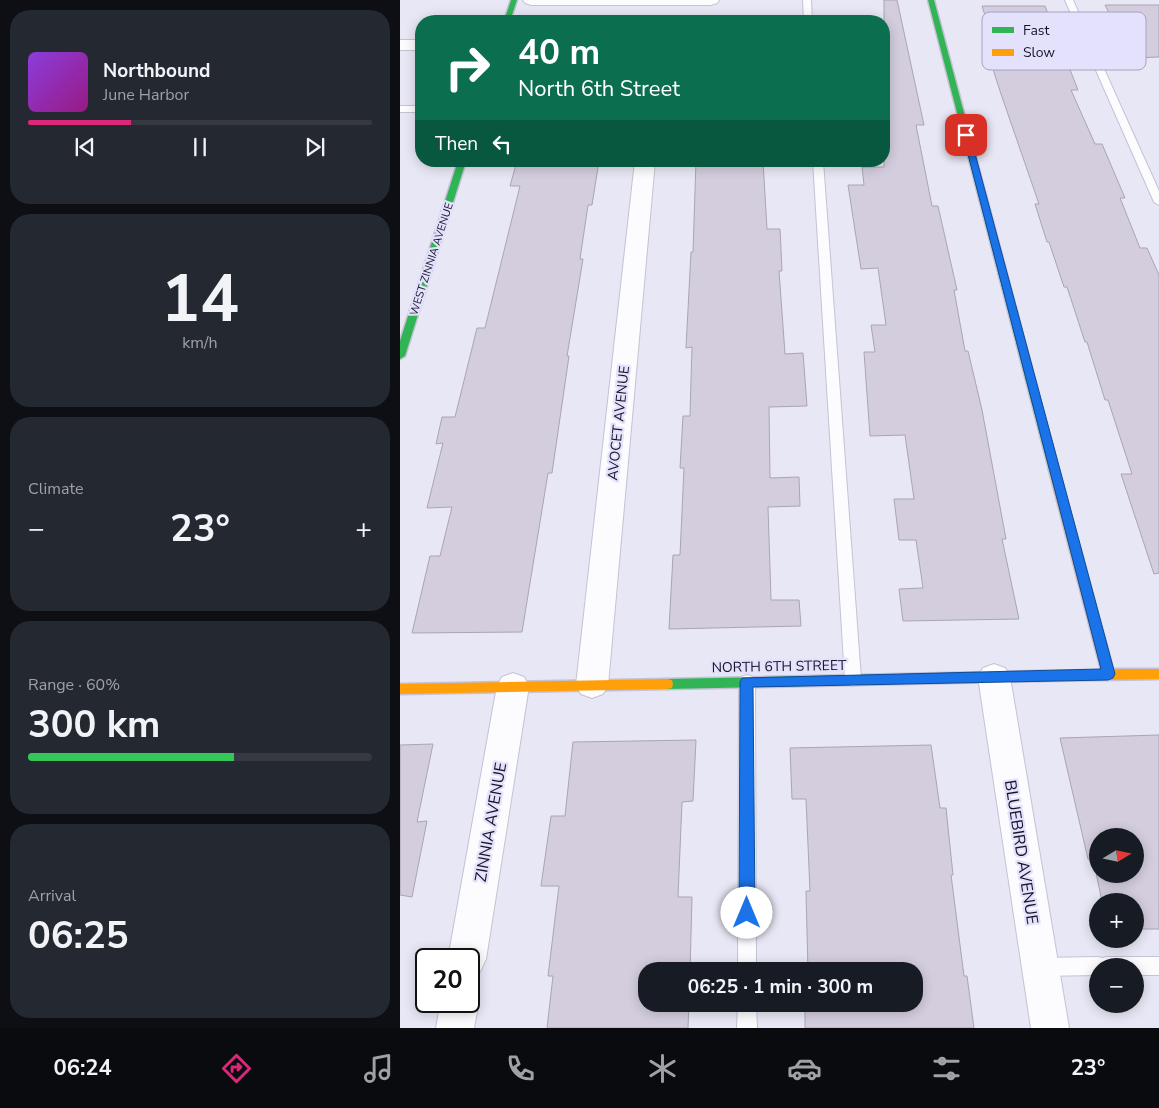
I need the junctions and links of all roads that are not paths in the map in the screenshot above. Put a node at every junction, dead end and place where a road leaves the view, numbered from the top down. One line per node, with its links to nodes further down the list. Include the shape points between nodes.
1 (514, 0): 9 (street)
2 (531, 0): 7 (street)
3 (711, 0): 7 (street)
4 (807, 0): 10 (lane)
5 (931, 0): 21 (street)
6 (1069, 0): 8 (lane)
7 (660, 7)
8 (1074, 12)
9 (509, 15)
10 (808, 15)
11 (400, 45): 12 (street)
12 (415, 45)
13 (1100, 70): 19 (lane)
14 (400, 109): 15 (lane)
15 (415, 109)
16 (460, 167): 20 (street, WEST ZINNIA AVENUE)
17 (644, 167): 26 (street, AVOCET AVENUE)
18 (818, 167): 24 (lane)
19 (1159, 202)
20 (400, 356)
21 (1108, 674): 22 (street, NORTH 6TH STREET); 23 (street, NORTH 6TH STREET)
22 (1159, 674)
23 (994, 676): 24 (street, NORTH 6TH STREET); 34 (street, BLUEBIRD AVENUE)
24 (853, 679): 25 (street, NORTH 6TH STREET)
25 (747, 682): 26 (street, NORTH 6TH STREET); 30 (lane)
26 (592, 685): 27 (street, NORTH 6TH STREET)
27 (512, 686): 28 (street, NORTH 6TH STREET); 29 (street, ZINNIA AVENUE)
28 (400, 689)
29 (469, 948)
30 (747, 962)
31 (1089, 966): 34 (lane)
32 (1144, 966): 33 (lane)
33 (1159, 966)
34 (1040, 967): 39 (street, BLUEBIRD AVENUE)
35 (747, 1012): 38 (lane)
36 (458, 1013): 37 (street)
37 (455, 1028)
38 (747, 1028)
39 (1050, 1028)

